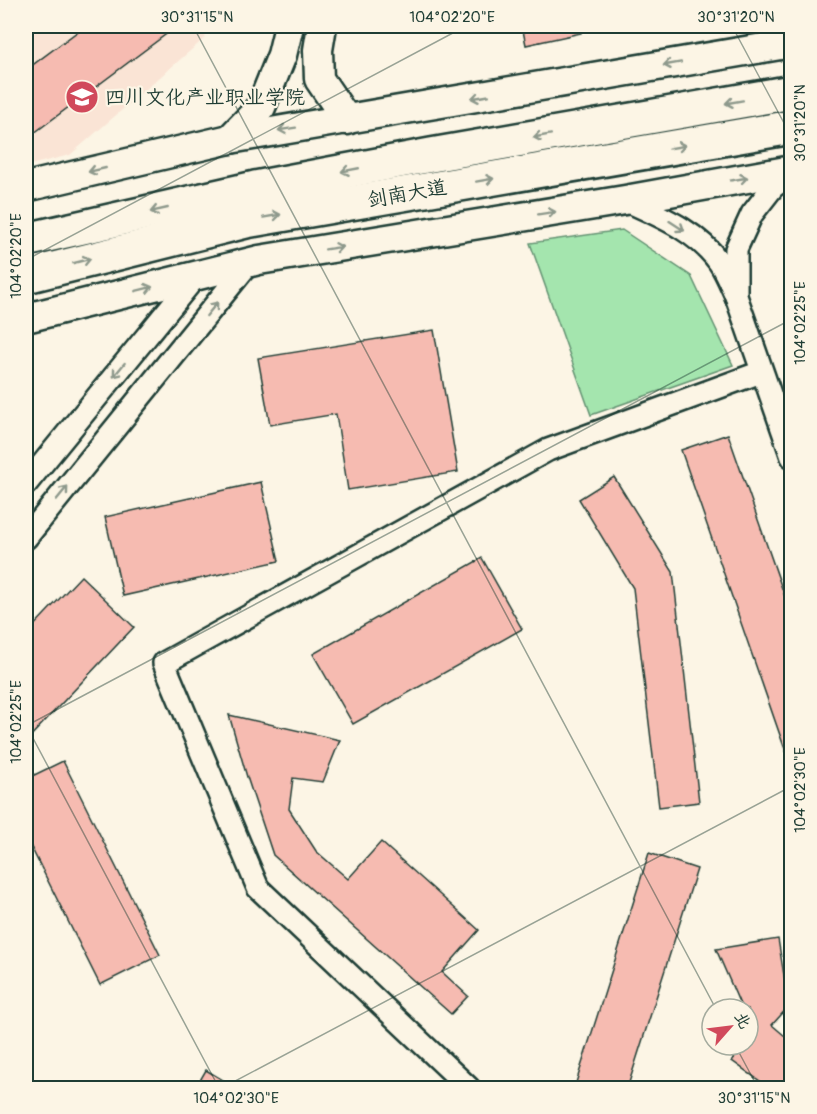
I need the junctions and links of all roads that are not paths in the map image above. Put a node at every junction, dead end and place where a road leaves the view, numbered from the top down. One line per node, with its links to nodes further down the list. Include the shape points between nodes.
1 (288, 26): 7 (main road, via 282,56 261,107)
2 (322, 26): 5 (main road, via 319,79)
3 (792, 43): 5 (main road, one-way to 5)
4 (792, 92): 11 (highway, 剑南大道, one-way to 11, via 255,188)
5 (347, 120): 7 (main road, one-way to 7)
6 (792, 127): 13 (highway, 剑南大道, one-way to 6, via 246,220)
7 (230, 139): 9 (main road, one-way to 9)
8 (792, 172): 10 (main road, one-way to 8); 15 (street, via 773,187 752,214 736,249)
9 (26, 187)
10 (625, 200): 12 (main road, one-way to 10); 15 (street, one-way to 15, via 671,221 695,238 719,262)
11 (26, 240)
12 (249, 263): 14 (main road); 20 (street, one-way to 12)
13 (26, 276)
14 (196, 276): 16 (main road, one-way to 14); 19 (street, one-way to 19)
15 (736, 296): 17 (street)
16 (26, 318)
17 (761, 372): 18 (street); 21 (street, via 548,450 164,663 258,888)
18 (792, 456)
19 (26, 484)
20 (26, 538)
21 (469, 1089)

